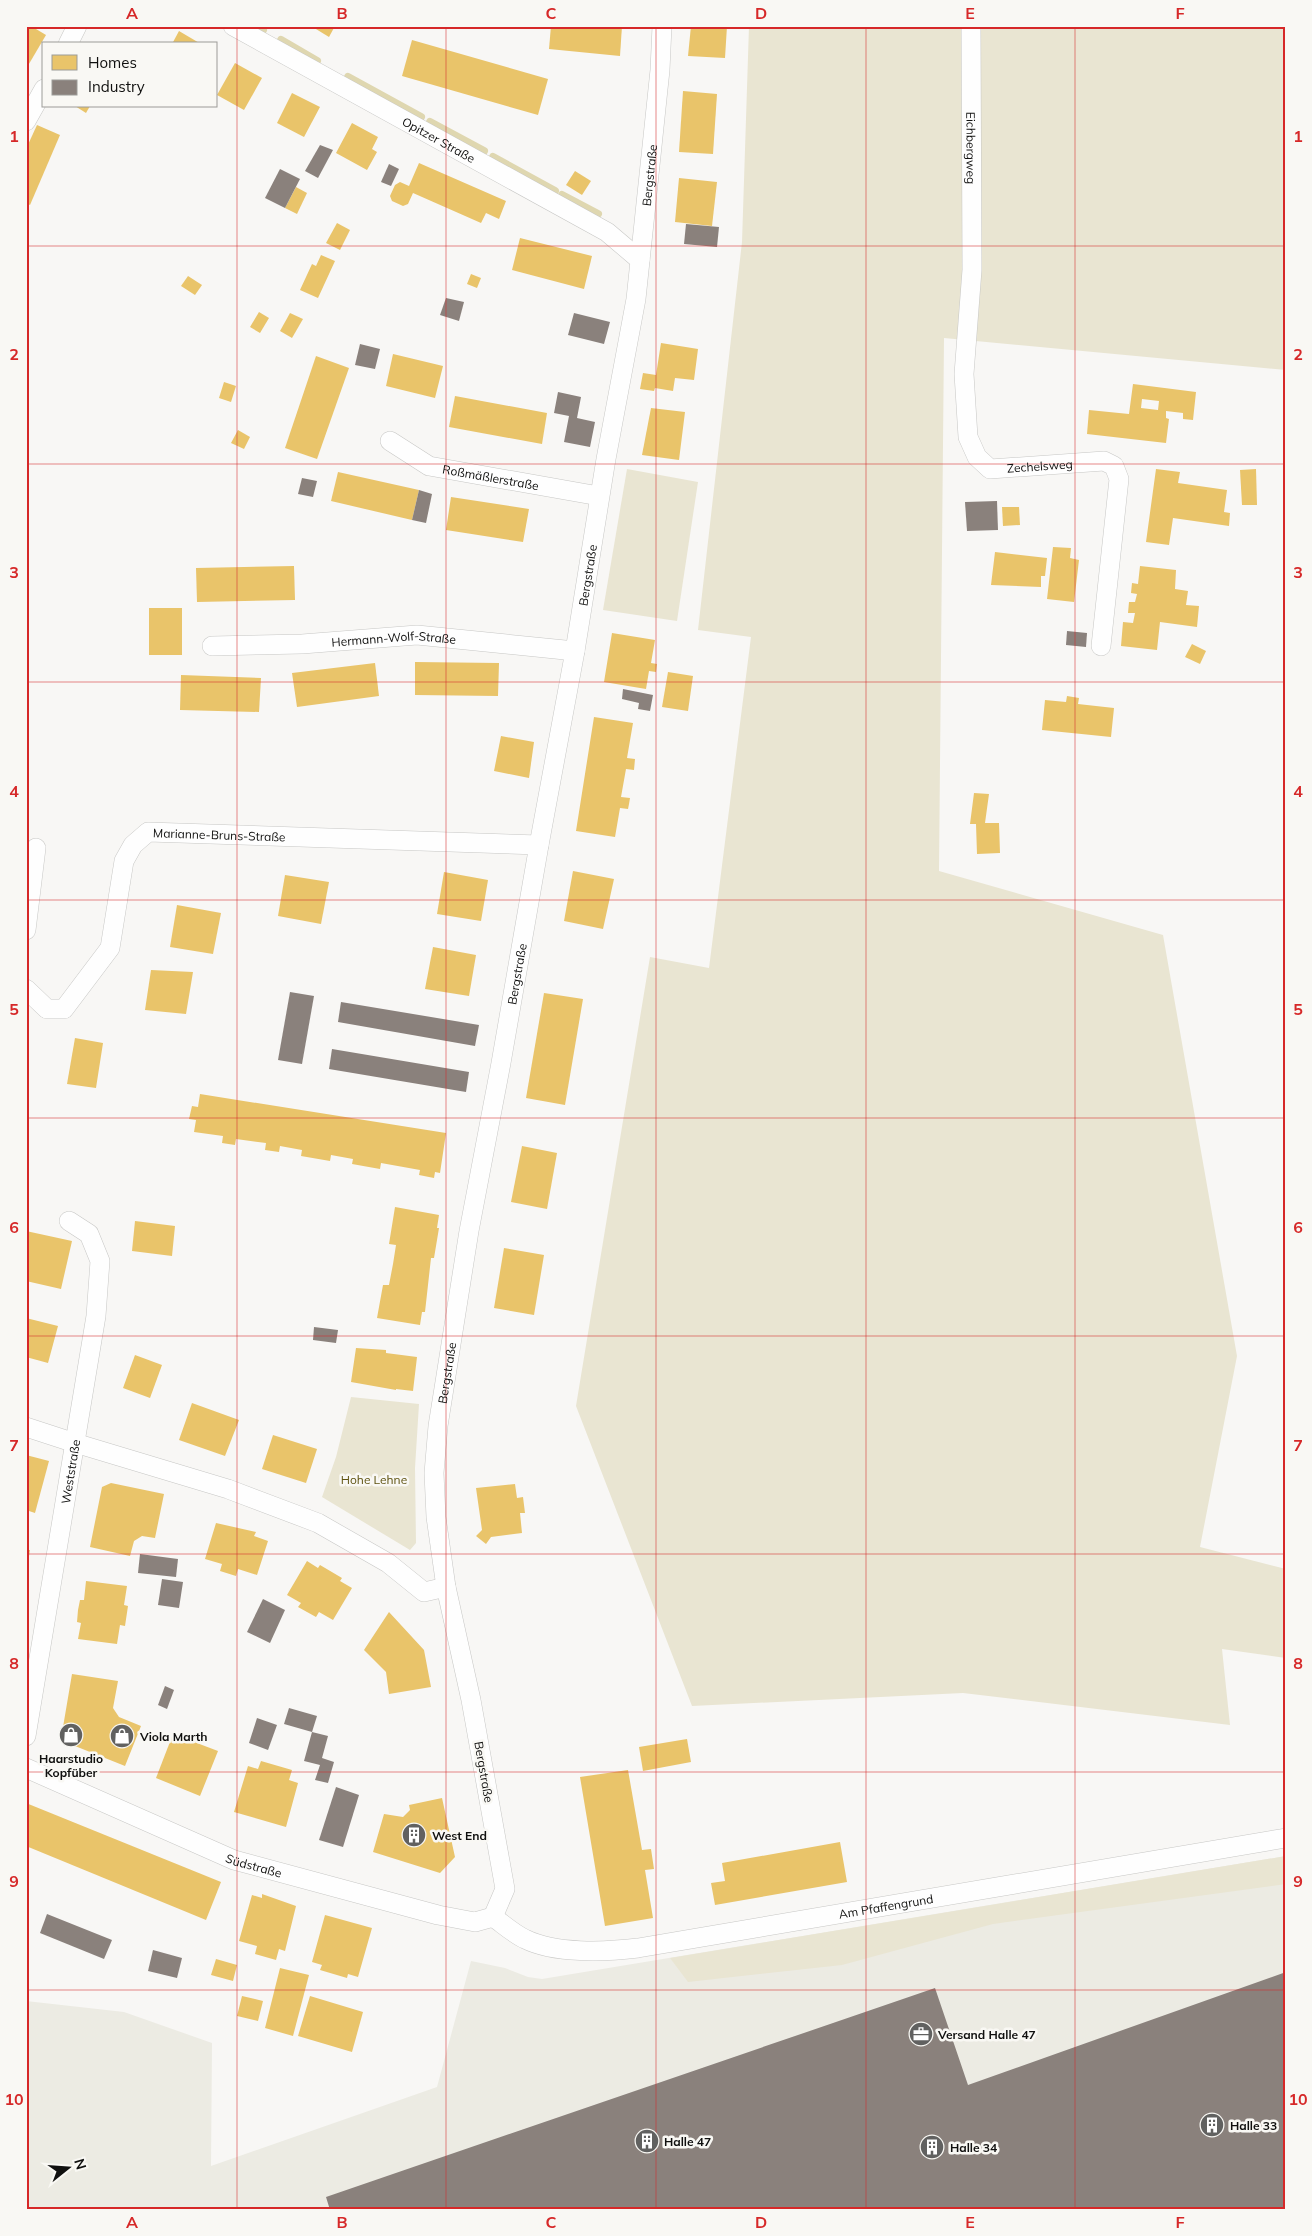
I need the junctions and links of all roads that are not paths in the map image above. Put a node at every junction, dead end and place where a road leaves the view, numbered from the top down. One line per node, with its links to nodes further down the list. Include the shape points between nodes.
1 (77, 26): 5 (street)
2 (233, 26): 8 (street, Opitzer Straße, via 607,232)
3 (662, 26): 8 (street, Bergstraße)
4 (971, 26): 9 (street, Eichbergweg)
5 (69, 42)
6 (42, 93): 7 (street)
7 (26, 121)
8 (640, 260): 11 (street, Bergstraße, via 636,299)
9 (972, 270): 13 (street, Zechelsweg, via 964,374 968,437 976,457 990,469 1104,461 1114,466 1119,480)
10 (390, 441): 11 (street, Roßmäßlerstraße, via 429,466)
11 (599, 496): 14 (street, Bergstraße)
12 (212, 646): 14 (street, Hermann-Wolf-Straße, via 302,644 417,635)
13 (1101, 646)
14 (576, 651): 15 (street, Bergstraße)
15 (539, 845): 18 (street, Marianne-Bruns-Straße, via 148,832 133,845 124,861 110,948 64,1009 46,1009); 22 (street, Bergstraße, via 468,1231 438,1426 434,1473 436,1516)
16 (36, 848): 17 (street)
17 (26, 930)
18 (26, 989)
19 (69, 1221): 21 (street, Weststraße, via 89,1234 100,1261 96,1316)
20 (26, 1427): 21 (street)
21 (75, 1443): 22 (street, via 228,1489 318,1523 388,1564 424,1592); 23 (street, Weststraße)
22 (446, 1587): 26 (street, Bergstraße, via 471,1700 505,1889)
23 (26, 1736)
24 (26, 1768): 26 (street, Südstraße, via 234,1860 438,1915 475,1922)
25 (1286, 1838): 26 (street, Am Pfaffengrund, via 607,1952 564,1949 526,1940)
26 (493, 1917)

